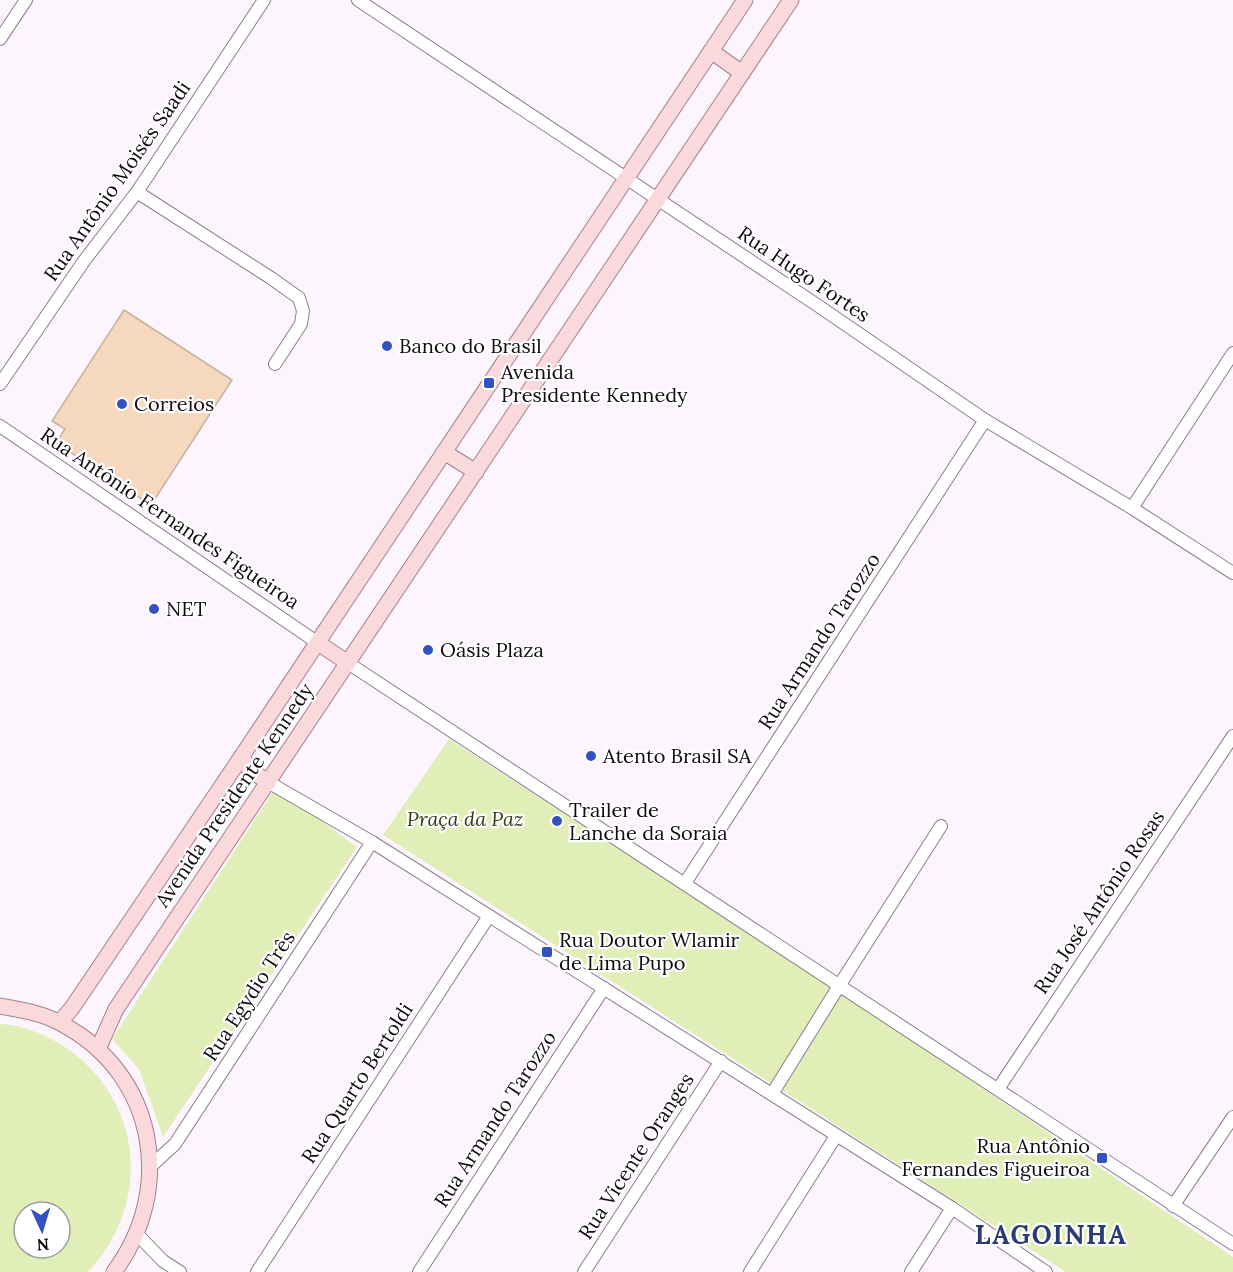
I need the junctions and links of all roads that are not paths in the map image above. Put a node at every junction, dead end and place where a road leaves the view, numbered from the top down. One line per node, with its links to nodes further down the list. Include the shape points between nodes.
1 (26, 0): 6 (street)
2 (264, 0): 10 (street, Rua Antônio Moisés Saadi)
3 (358, 0): 9 (street, Rua Hugo Fortes)
4 (746, 0): 7 (main road, Avenida Presidente Kennedy)
5 (791, 0): 8 (main road, Avenida Presidente Kennedy)
6 (0, 39)
7 (711, 51): 8 (main road); 9 (main road, Avenida Presidente Kennedy)
8 (742, 73): 11 (main road, Avenida Presidente Kennedy)
9 (627, 179): 11 (street, Rua Hugo Fortes); 17 (main road, Avenida Presidente Kennedy)
10 (137, 192): 13 (street, via 299,298 301,324); 14 (street, Rua Antônio Moisés Saadi, via 84,261)
11 (658, 199): 15 (street, Rua Hugo Fortes); 18 (main road, Avenida Presidente Kennedy)
12 (1233, 353): 19 (street)
13 (275, 364)
14 (0, 384)
15 (985, 420): 19 (street, Rua Hugo Fortes); 28 (street, Rua Armando Tarozzo)
16 (0, 426): 21 (street, Rua Antônio Fernandes Figueiroa)
17 (444, 452): 18 (main road); 21 (main road, Avenida Presidente Kennedy)
18 (476, 472): 22 (main road, Avenida Presidente Kennedy)
19 (1132, 508): 20 (street, Rua Hugo Fortes)
20 (1233, 573)
21 (318, 642): 22 (main road); 24 (main road, Avenida Presidente Kennedy)
22 (348, 663): 25 (main road, Avenida Presidente Kennedy); 28 (street)
23 (1233, 736): 36 (street, Rua José Antônio Rosas)
24 (242, 756): 25 (main road, via 249,770); 33 (main road, Avenida Presidente Kennedy)
25 (268, 783): 27 (street); 34 (main road, Avenida Presidente Kennedy, via 116,1009)
26 (941, 826): 30 (street)
27 (372, 842): 29 (street); 40 (street, Rua Egydio Três, via 175,1144)
28 (685, 883): 30 (street)
29 (489, 916): 31 (street); 47 (street, Rua Quarto Bertoldi)
30 (838, 986): 36 (street); 37 (street)
31 (604, 988): 35 (street); 48 (street, Rua Armando Tarozzo)
32 (0, 1006): 33 (main road)
33 (60, 1022): 34 (main road)
34 (98, 1049): 40 (main road, via 120,1074 136,1102 147,1133)
35 (721, 1061): 37 (street); 49 (street, Rua Vicente Oranges)
36 (998, 1089): 41 (street)
37 (772, 1095): 39 (street)
38 (1233, 1117): 41 (street)
39 (836, 1136): 42 (street); 50 (street)
40 (151, 1166): 43 (main road, via 150,1189)
41 (1173, 1206): 44 (street)
42 (952, 1208): 51 (street); 52 (street)
43 (137, 1234): 45 (main road); 46 (street, via 163,1261)
44 (1233, 1244)
45 (114, 1272)
46 (180, 1272)
47 (257, 1272)
48 (418, 1272)
49 (584, 1272)
50 (750, 1272)
51 (911, 1272)
52 (1046, 1272)

